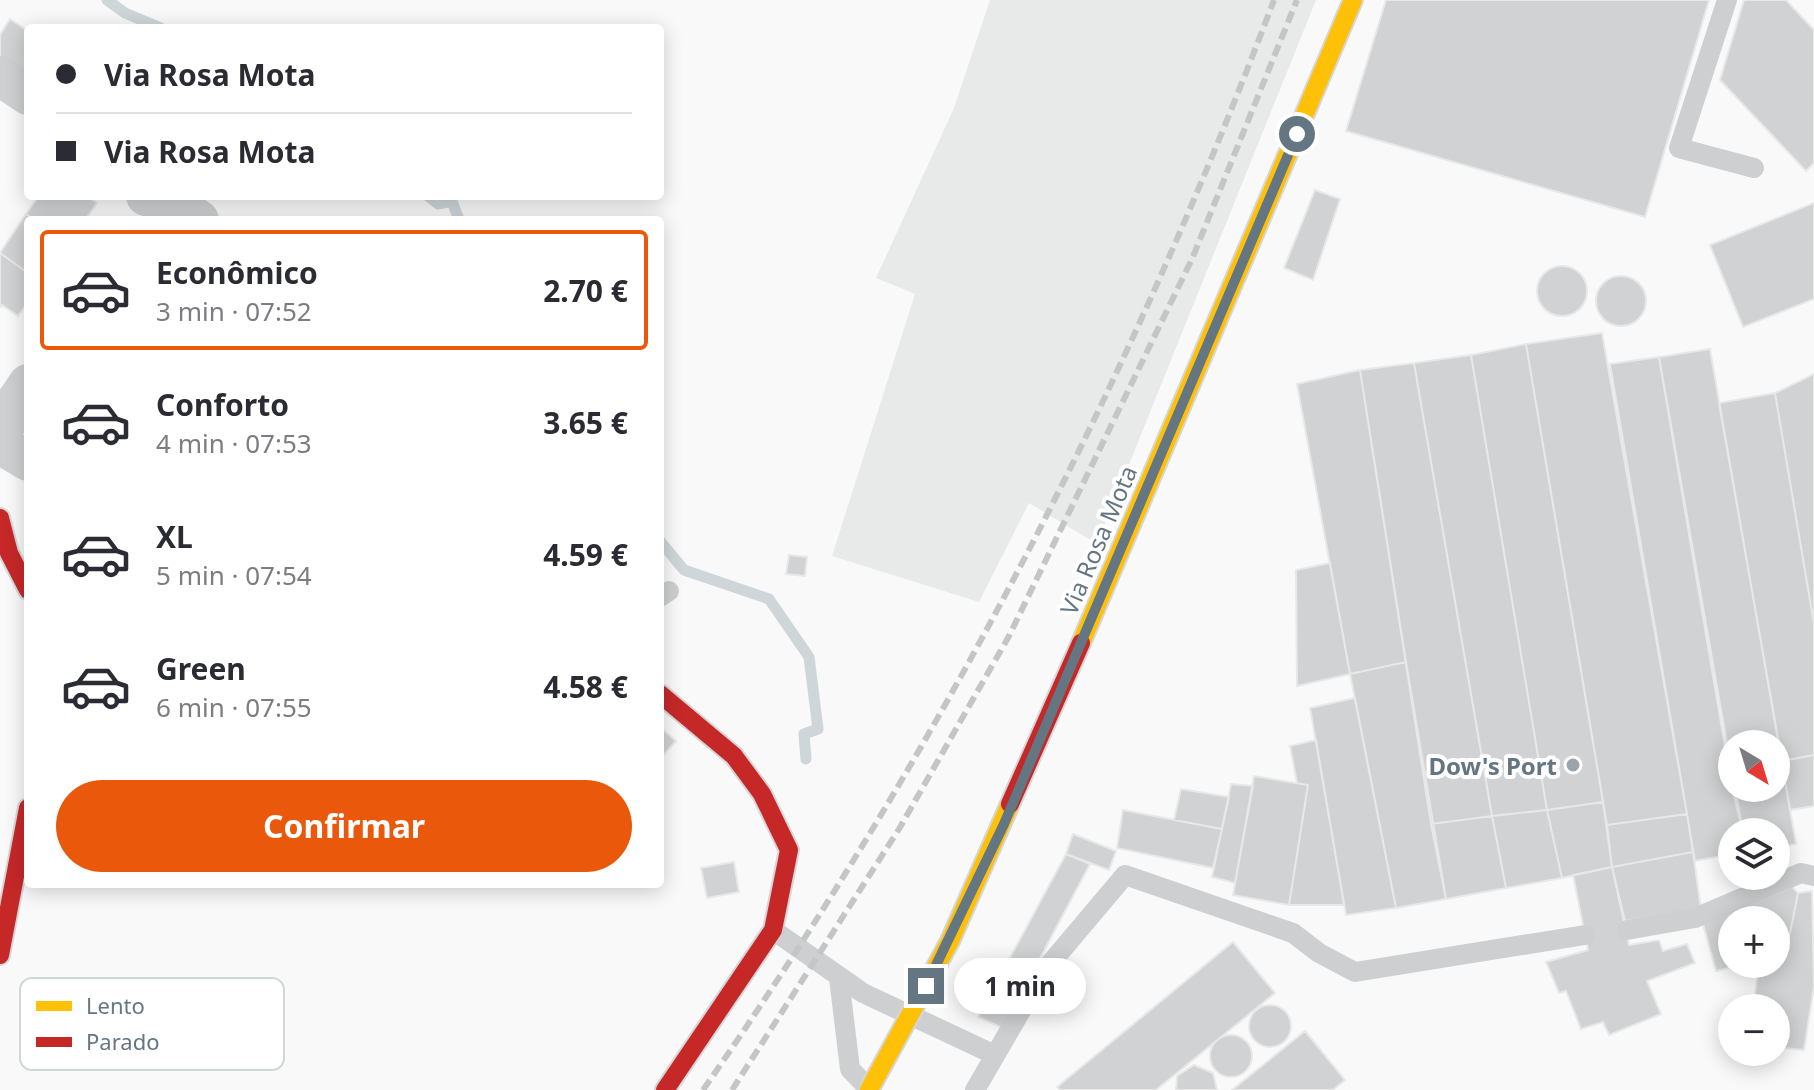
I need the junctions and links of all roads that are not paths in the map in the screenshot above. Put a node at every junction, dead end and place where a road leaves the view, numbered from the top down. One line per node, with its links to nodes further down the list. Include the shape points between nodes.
1 (1353, 0): 23 (main road, Via Rosa Mota, bridge, via 950,941)
2 (1727, 0): 5 (lane, via 1679,148)
3 (0, 76): 4 (street)
4 (24, 92)
5 (1754, 168)
6 (144, 205): 7 (street, via 178,205)
7 (193, 216)
8 (24, 390): 9 (street, via 9,412)
9 (0, 443): 10 (street)
10 (24, 458)
11 (0, 518): 12 (main road)
12 (24, 582)
13 (664, 697): 16 (main road, via 734,756 762,794 789,850)
14 (24, 829): 19 (main road)
15 (1814, 876): 17 (lane, via 1801,873 1695,918)
16 (773, 930): 20 (lane); 22 (main road)
17 (1627, 930)
18 (1585, 935): 21 (lane, via 1355,972 1293,933 1125,875 1044,971)
19 (0, 955)
20 (839, 978): 21 (lane); 23 (lane, via 850,1069)
21 (995, 1055): 24 (lane)
22 (665, 1090)
23 (869, 1090)
24 (975, 1090)

